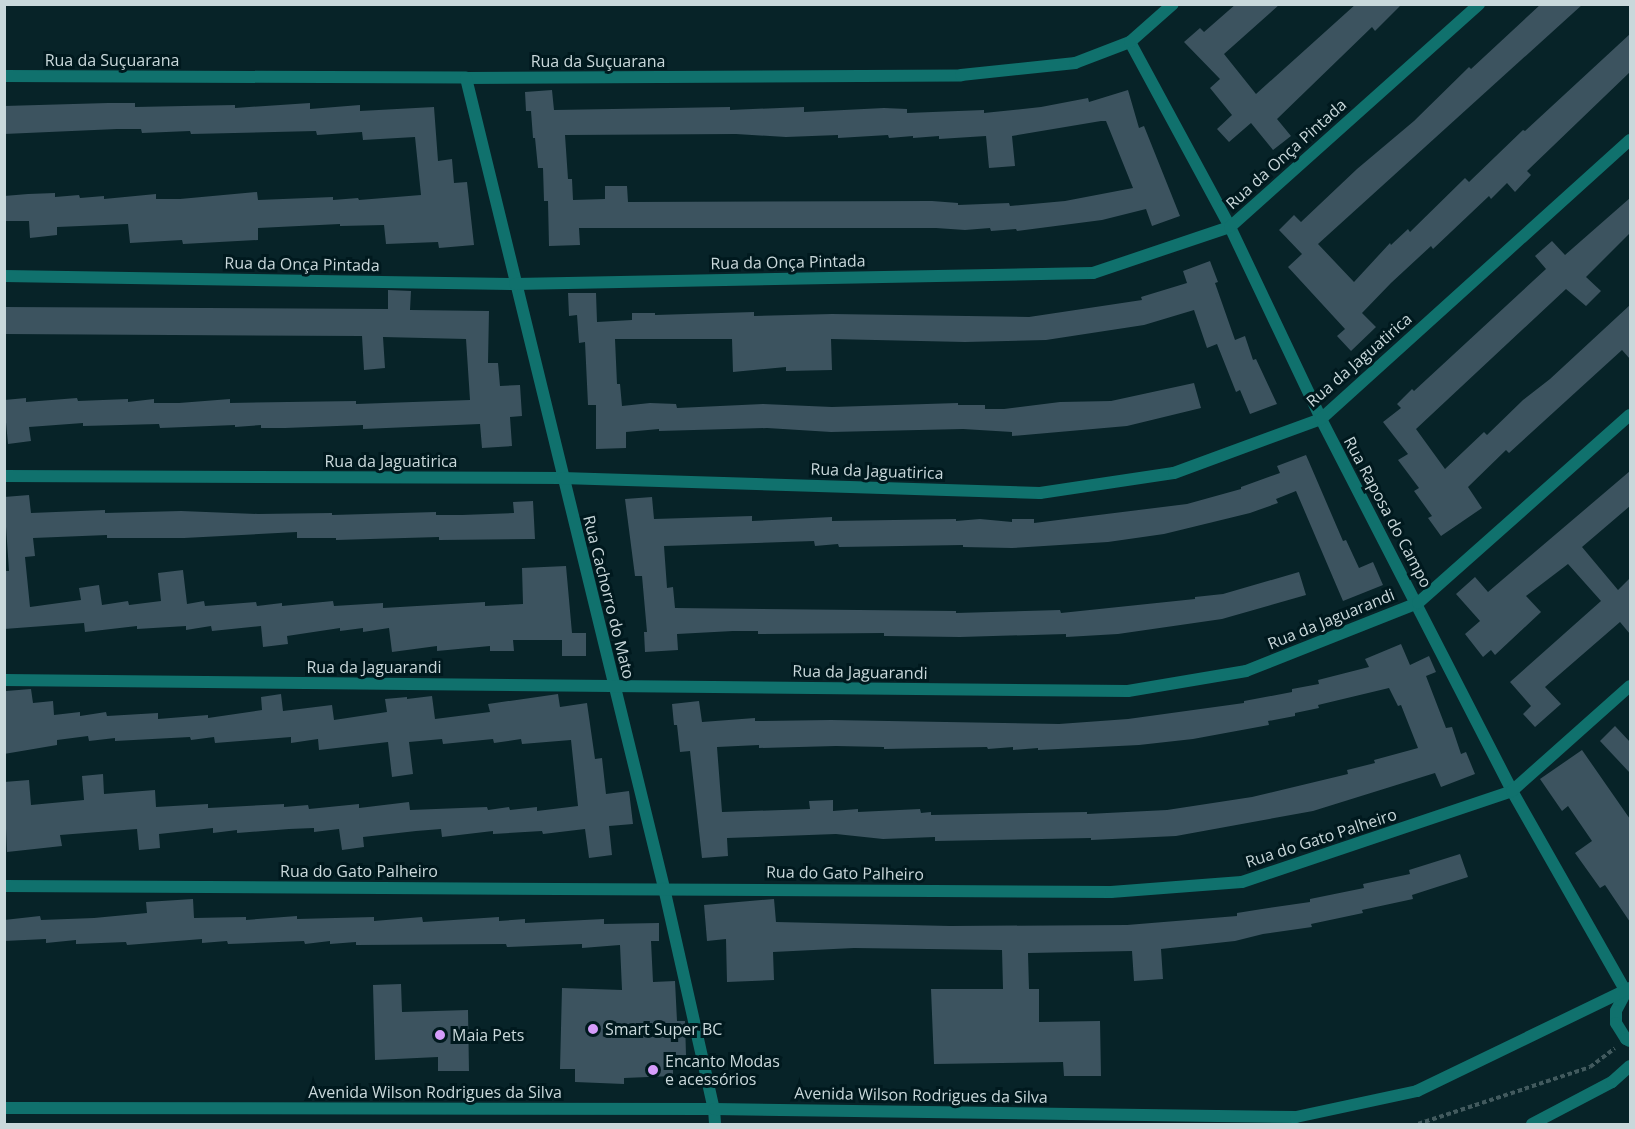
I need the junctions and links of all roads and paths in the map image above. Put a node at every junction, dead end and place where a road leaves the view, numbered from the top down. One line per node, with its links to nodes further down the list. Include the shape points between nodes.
1 (1173, 4): 3 (street, Rua da Suçuarana)
2 (1479, 4): 7 (street, Rua da Onça Pintada)
3 (1130, 42): 5 (street, Rua da Suçuarana, via 1075,63 961,75); 7 (street, Rua Raposa do Campo)
4 (4, 76): 5 (street, Rua da Suçuarana)
5 (466, 78): 9 (street, Rua Cachorro do Mato)
6 (1630, 140): 11 (street, Rua da Jaguatirica)
7 (1230, 227): 9 (street, Rua da Onça Pintada, via 1093,273); 11 (street, Rua Raposa do Campo)
8 (4, 276): 9 (street, Rua da Onça Pintada)
9 (515, 284): 13 (street, Rua Cachorro do Mato)
10 (1630, 415): 14 (street, Rua da Jaguarandi)
11 (1321, 419): 13 (street, Rua da Jaguatirica, via 1174,472 1040,493); 14 (street, Rua Raposa do Campo)
12 (4, 476): 13 (street, Rua da Jaguatirica)
13 (562, 478): 16 (street, Rua Cachorro do Mato)
14 (1418, 603): 16 (street, Rua da Jaguarandi, via 1246,671 1128,691); 18 (street, Rua Raposa do Campo)
15 (4, 680): 16 (street, Rua da Jaguarandi)
16 (614, 685): 20 (street, Rua Cachorro do Mato)
17 (1630, 686): 18 (street, Rua do Gato Palheiro)
18 (1512, 791): 20 (street, Rua do Gato Palheiro, via 1242,882 1111,892); 21 (street, Rua Raposa do Campo)
19 (4, 886): 20 (street, Rua do Gato Palheiro)
20 (664, 888): 25 (street, Rua Cachorro do Mato)
21 (1629, 990): 22 (street, via 1616,1011 1616,1023); 26 (street, Avenida Wilson Rodrigues da Silva, via 1418,1091 1296,1117)
22 (1628, 1040): 29 (path, via 1590,1067)
23 (1630, 1066): 30 (street, via 1612,1082)
24 (4, 1108): 25 (street, Avenida Wilson Rodrigues da Silva)
25 (714, 1110): 26 (street, Avenida Wilson Rodrigues da Silva); 27 (street, Rua Cachorro do Mato)
26 (803, 1111): 28 (street)
27 (715, 1125)
28 (803, 1125)
29 (1419, 1125)
30 (1532, 1125)

